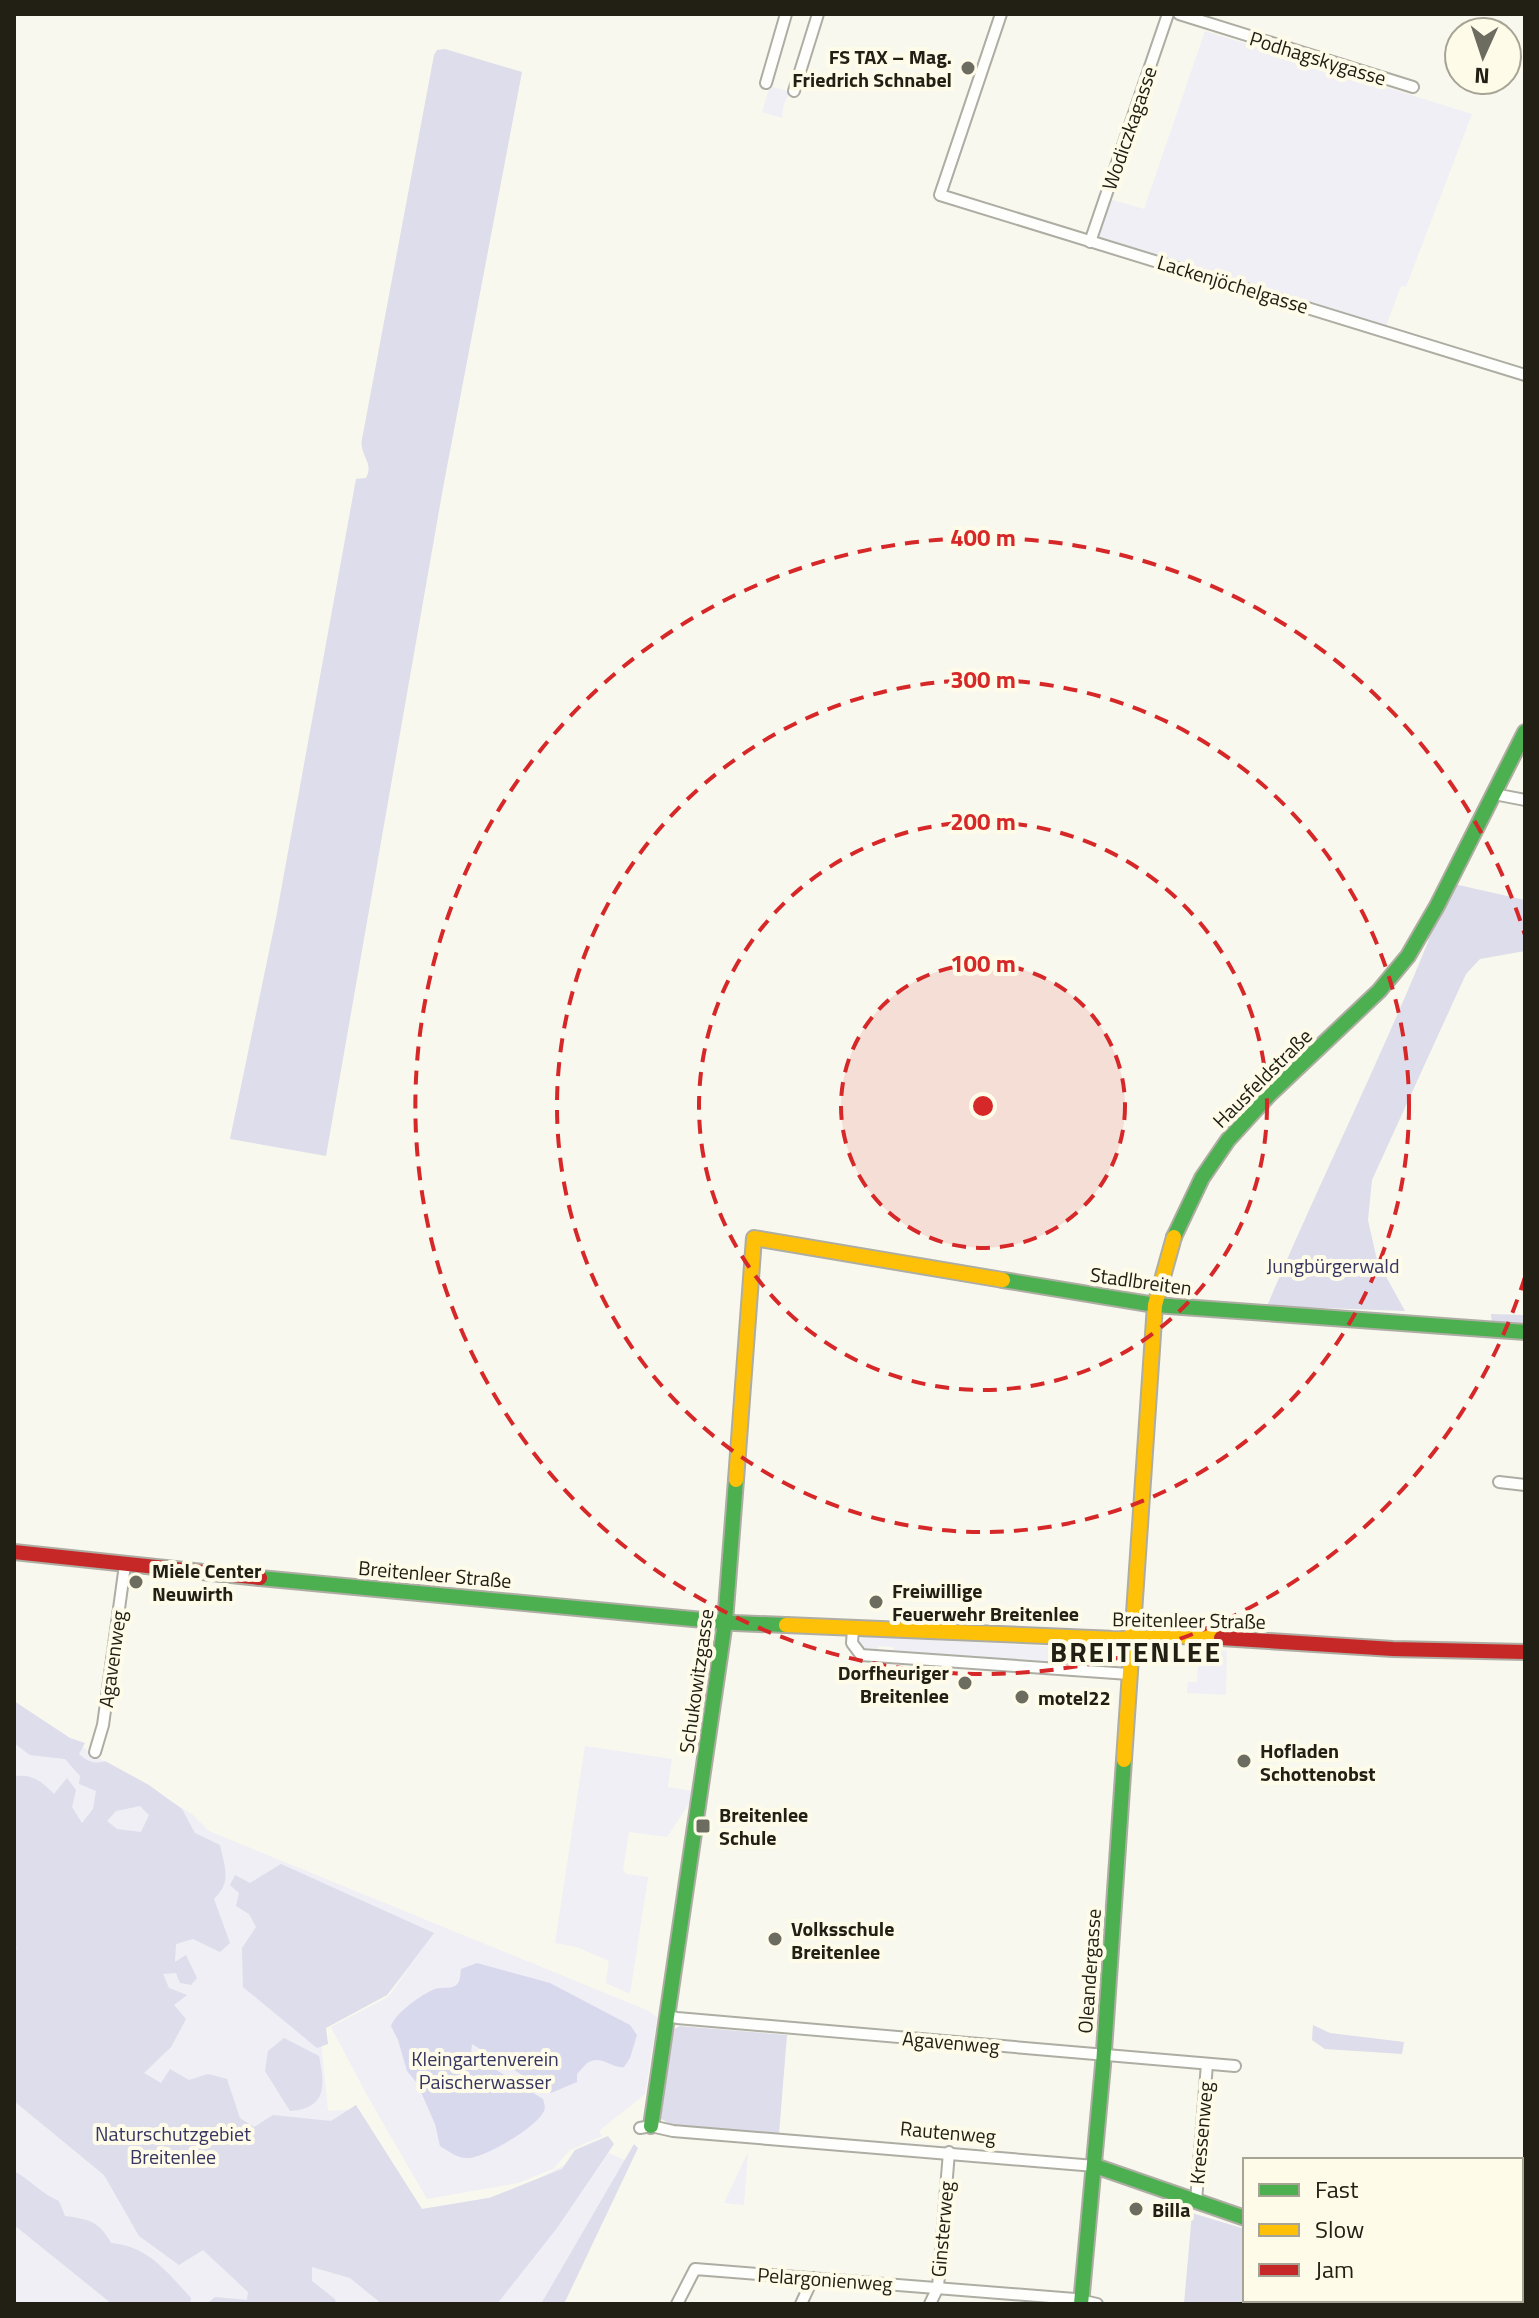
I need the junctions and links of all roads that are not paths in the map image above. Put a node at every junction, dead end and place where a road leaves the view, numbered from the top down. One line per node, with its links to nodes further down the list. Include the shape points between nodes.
1 (786, 14): 6 (street)
2 (818, 14): 8 (street)
3 (1001, 14): 9 (street, Lackenjöchelgasse, via 940,195)
4 (1168, 14): 9 (street, Wodiczkagasse)
5 (1179, 14): 7 (street, Podhagskygasse)
6 (766, 83)
7 (1413, 87)
8 (794, 91)
9 (1090, 242): 10 (street, Lackenjöchelgasse)
10 (1525, 375)
11 (1525, 732): 12 (street, Hausfeldstraße)
12 (1494, 794): 13 (street); 15 (street, Hausfeldstraße, via 1423,934 1399,967 1249,1116 1213,1159 1178,1225)
13 (1525, 800)
14 (754, 1238): 15 (street, Stadlbreiten); 21 (street, Schukowitzgasse)
15 (1155, 1305): 16 (street, Stadlbreiten); 23 (street, Hausfeldstraße)
16 (1525, 1332)
17 (1499, 1482): 18 (street)
18 (1525, 1485)
19 (14, 1552): 20 (street, Breitenleer Straße)
20 (125, 1565): 21 (street, Breitenleer Straße); 26 (street, Agavenweg)
21 (725, 1622): 22 (street, Breitenleer Straße); 27 (street, Schukowitzgasse)
22 (853, 1629): 23 (street, Breitenleer Straße); 25 (street, via 852,1643 861,1655)
23 (1131, 1640): 24 (street, Breitenleer Straße, via 1186,1636); 25 (street, Oleandergasse)
24 (1525, 1652)
25 (1129, 1674): 28 (street, Oleandergasse)
26 (95, 1752)
27 (666, 2015): 28 (street, Agavenweg); 31 (street, Schukowitzgasse)
28 (1103, 2055): 29 (street, Agavenweg); 33 (street, Oleandergasse)
29 (1207, 2064): 30 (street, Agavenweg); 34 (street, Kressenweg)
30 (1235, 2066)
31 (646, 2127): 32 (street, Rautenweg)
32 (949, 2152): 33 (street, Rautenweg); 37 (street, Ginsterweg)
33 (1095, 2166): 34 (street, Rautenweg); 38 (street, Oleandergasse)
34 (1196, 2201): 35 (street, Rautenweg)
35 (1243, 2217)
36 (813, 2278): 37 (street, Pelargonienweg); 39 (street, Pelargonienweg, via 695,2269); 40 (street)
37 (938, 2287): 38 (street, Pelargonienweg); 41 (street, Ginsterweg)
38 (1087, 2302)
39 (677, 2304)
40 (801, 2304)
41 (930, 2304)

